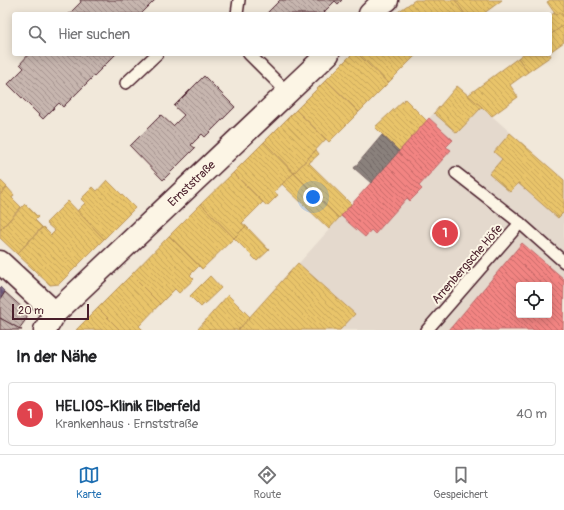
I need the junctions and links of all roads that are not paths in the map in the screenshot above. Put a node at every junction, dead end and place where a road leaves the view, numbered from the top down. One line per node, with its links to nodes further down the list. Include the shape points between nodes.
1 (239, 0): 3 (lane)
2 (387, 0): 4 (street)
3 (237, 12)
4 (372, 12)
5 (155, 56): 8 (lane)
6 (251, 56): 9 (lane)
7 (326, 56): 9 (street, Ernststraße)
8 (126, 83)
9 (287, 92): 14 (street, Ernststraße)
10 (456, 173): 11 (lane)
11 (520, 223): 13 (lane, Arrenbergsche Höfe); 15 (lane, Arrenbergsche Höfe)
12 (0, 262): 14 (street)
13 (564, 262)
14 (50, 322)
15 (427, 330)

